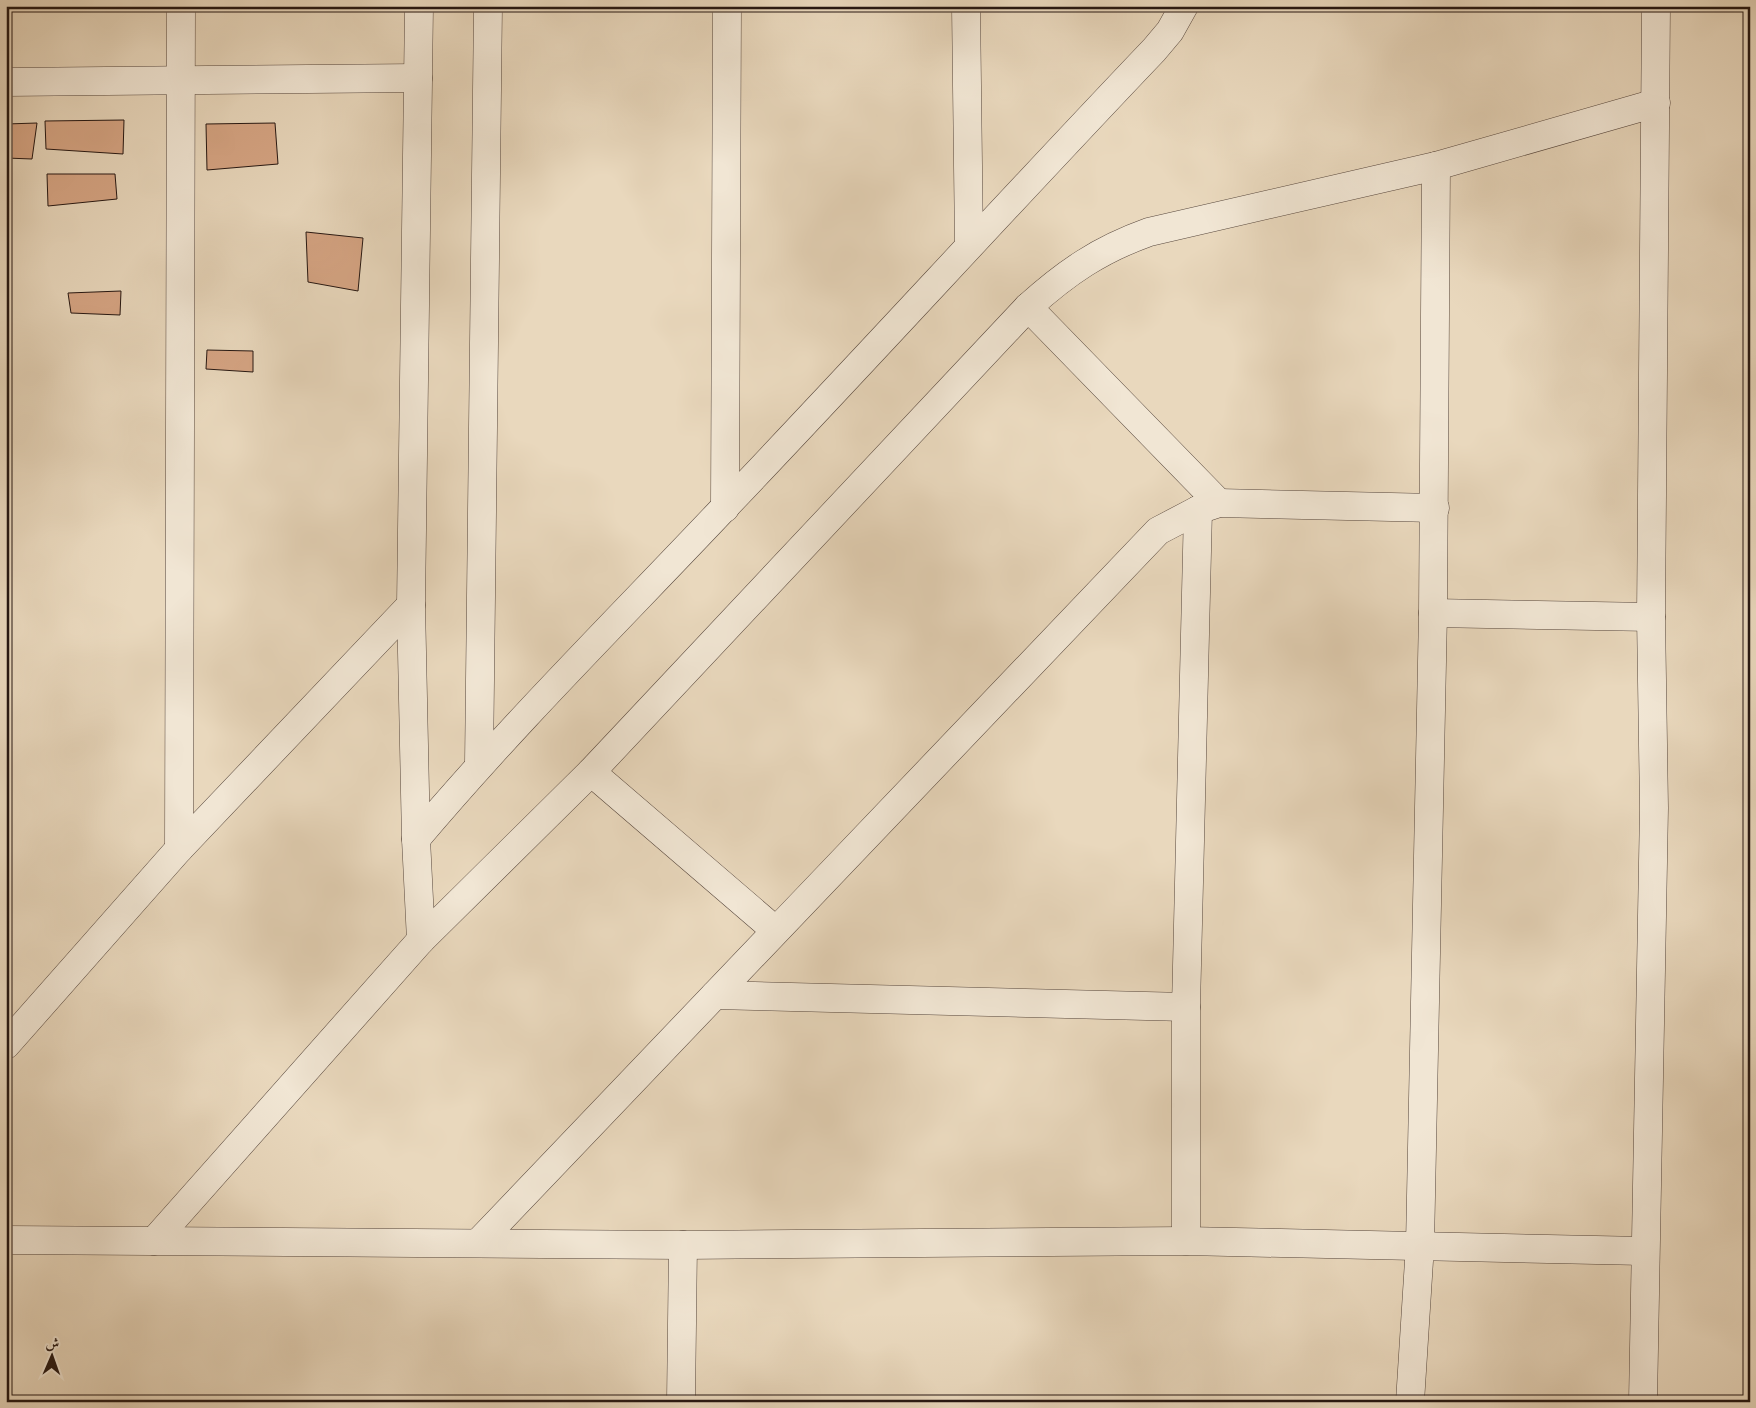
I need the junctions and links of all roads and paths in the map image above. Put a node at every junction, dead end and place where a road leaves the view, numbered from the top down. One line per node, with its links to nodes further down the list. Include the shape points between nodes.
1 (181, 6): 9 (street)
2 (419, 6): 8 (street)
3 (488, 6): 21 (street)
4 (726, 6): 16 (street)
5 (966, 6): 13 (street)
6 (1184, 6): 13 (street, via 1170,31 1154,50)
7 (1656, 6): 11 (street)
8 (418, 78): 9 (street); 18 (street)
9 (180, 81): 10 (street); 24 (street)
10 (6, 82)
11 (1656, 103): 12 (street); 20 (street)
12 (1436, 166): 14 (street, via 1149,232 1123,241 1081,263 1060,277); 17 (street)
13 (969, 245): 16 (street)
14 (1028, 307): 15 (street); 22 (street)
15 (1208, 506): 17 (street); 25 (street, via 1158,531); 28 (street)
16 (725, 508): 21 (street)
17 (1435, 508): 19 (street)
18 (411, 605): 23 (street); 24 (street)
19 (1433, 613): 20 (street); 35 (street)
20 (1651, 617): 36 (street, via 1654,808)
21 (479, 765): 23 (street)
22 (591, 772): 25 (street); 26 (street)
23 (416, 839): 26 (street)
24 (179, 850): 29 (street)
25 (775, 930): 27 (street)
26 (420, 940): 31 (street)
27 (715, 995): 28 (street); 33 (street)
28 (1186, 1006): 32 (street)
29 (6, 1045)
30 (6, 1240): 31 (street)
31 (154, 1241): 33 (street)
32 (1186, 1241): 34 (street); 35 (street)
33 (478, 1243): 34 (street)
34 (683, 1245): 37 (street)
35 (1420, 1245): 36 (street); 38 (street)
36 (1644, 1252): 39 (street)
37 (681, 1402)
38 (1410, 1402)
39 (1642, 1402)

